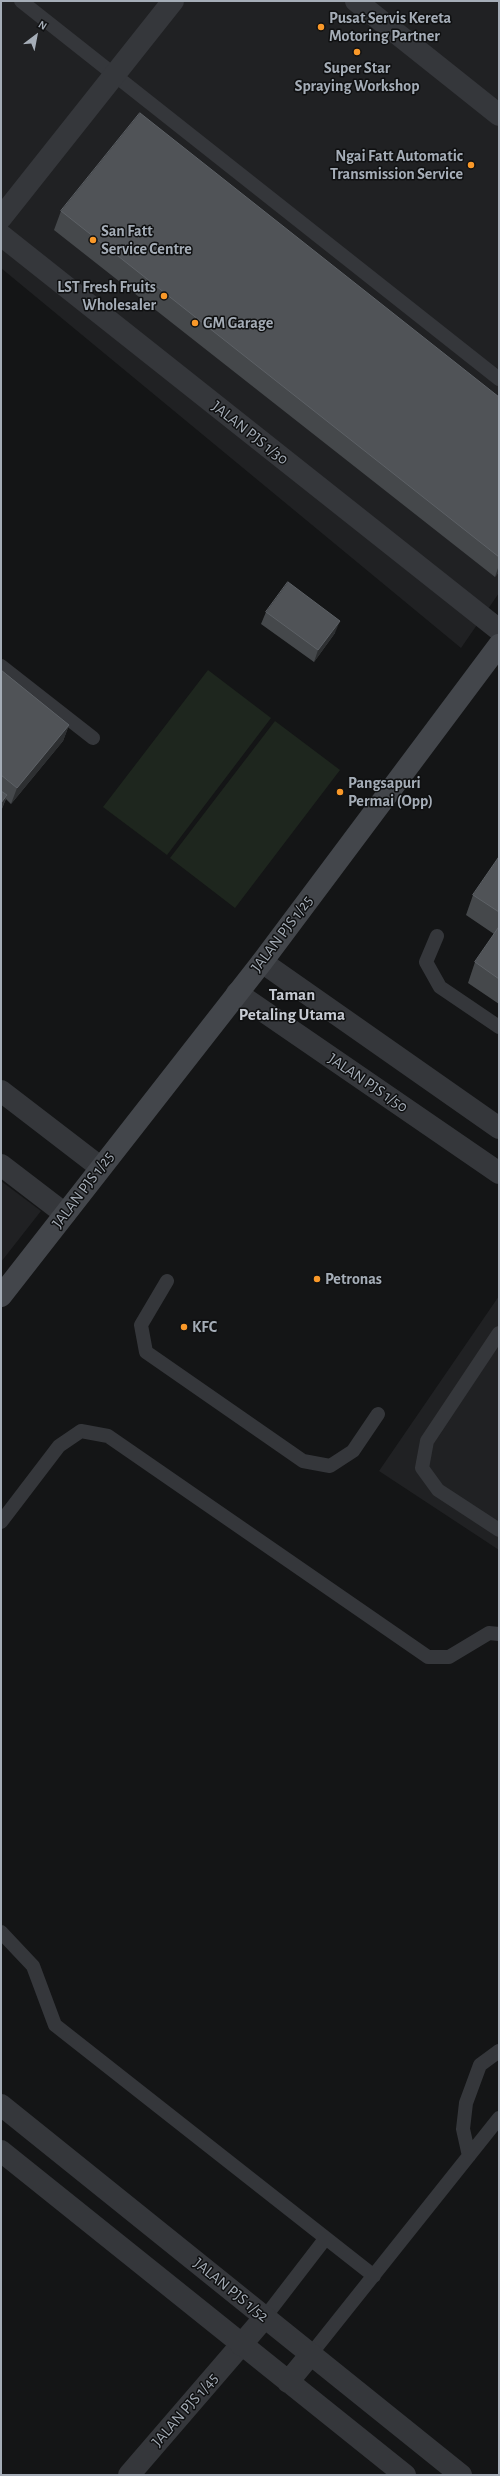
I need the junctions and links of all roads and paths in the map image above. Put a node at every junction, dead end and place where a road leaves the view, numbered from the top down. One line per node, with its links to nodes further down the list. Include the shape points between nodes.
1 (21, 1): 4 (lane)
2 (173, 1): 4 (street)
3 (356, 1): 5 (street)
4 (114, 75): 6 (street); 8 (lane)
5 (499, 114)
6 (1, 218)
7 (1, 235): 9 (street, JALAN PJS 1/30)
8 (499, 379)
9 (499, 630)
10 (499, 645): 14 (main road, JALAN PJS 1/25)
11 (1, 666): 12 (lane)
12 (93, 738)
13 (437, 936): 16 (lane, via 426,962 440,987)
14 (262, 962): 15 (main road, JALAN PJS 1/25); 18 (street)
15 (237, 993): 20 (main road, JALAN PJS 1/25); 21 (street, JALAN PJS 1/50)
16 (499, 1027)
17 (1, 1091): 20 (street)
18 (499, 1128)
19 (1, 1165): 22 (street)
20 (100, 1167): 22 (main road, JALAN PJS 1/25)
21 (499, 1173)
22 (65, 1214): 24 (main road, JALAN PJS 1/25)
23 (167, 1282): 26 (lane, via 141,1325 146,1352 303,1461 330,1466 353,1451)
24 (1, 1296)
25 (499, 1333): 28 (lane, via 427,1441 422,1468 438,1490)
26 (378, 1414)
27 (1, 1522): 29 (lane, via 59,1446 82,1431 108,1436 428,1656 449,1657 489,1633)
28 (499, 1530)
29 (499, 1634)
30 (1, 1932): 36 (lane, via 33,1966 55,2025)
31 (499, 2051): 35 (lane, via 480,2065 466,2102 463,2129)
32 (1, 2105): 38 (street, JALAN PJS 1/52)
33 (499, 2118): 35 (lane)
34 (1, 2151): 39 (street)
35 (469, 2156): 37 (lane)
36 (325, 2239): 37 (lane); 38 (lane)
37 (374, 2276): 40 (lane)
38 (265, 2317): 39 (street, JALAN PJS 1/45); 40 (street, JALAN PJS 1/52)
39 (241, 2345): 41 (street); 42 (street, JALAN PJS 1/45)
40 (311, 2354): 41 (street); 44 (street, JALAN PJS 1/52)
41 (288, 2382): 43 (street)
42 (129, 2475)
43 (405, 2475)
44 (461, 2475)

